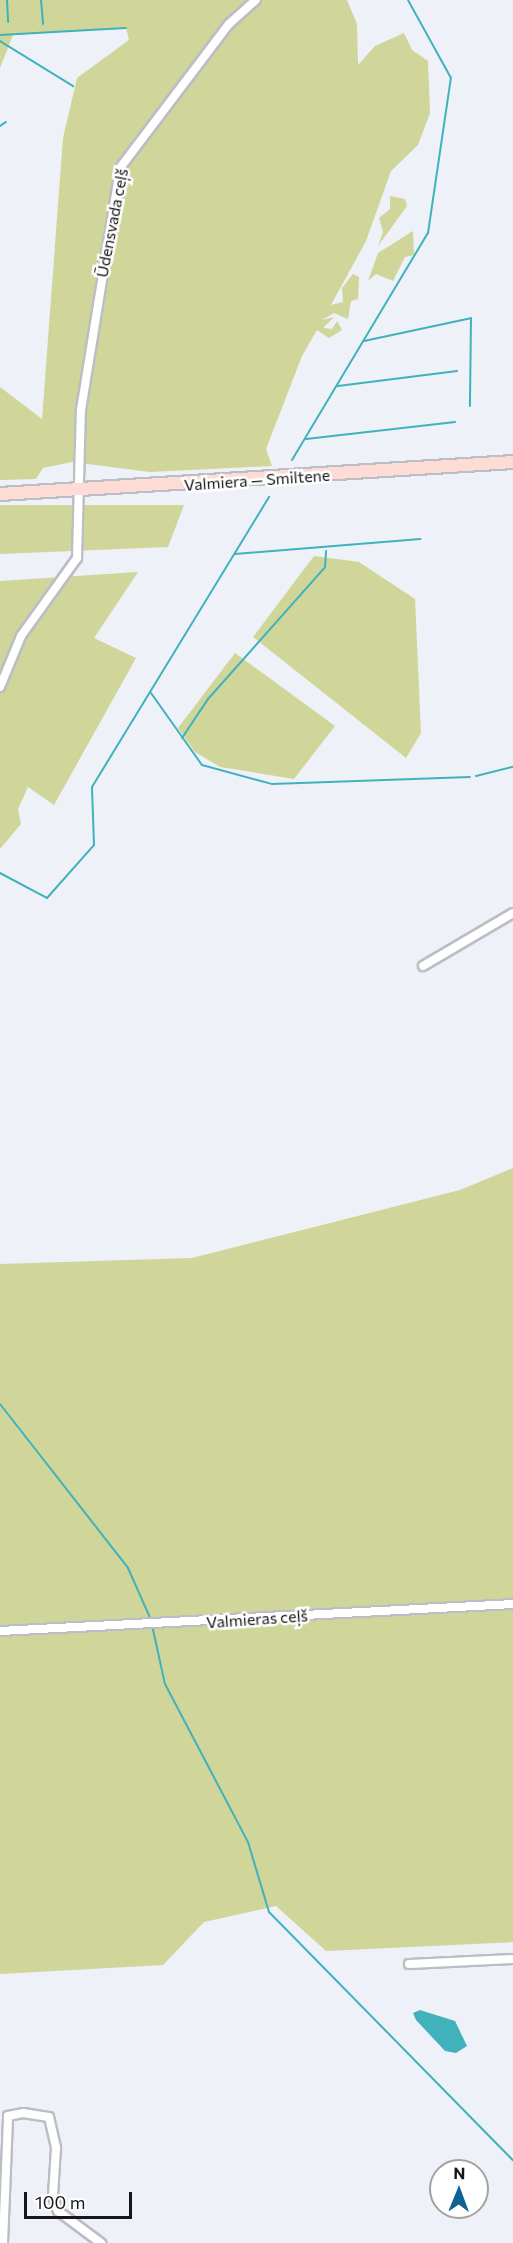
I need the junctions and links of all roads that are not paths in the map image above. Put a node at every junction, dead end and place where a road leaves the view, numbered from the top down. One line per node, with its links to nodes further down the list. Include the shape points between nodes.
1 (256, 0): 3 (street, Ūdensvada ceļš, via 229,24 120,167 92,317)
2 (513, 462): 3 (main road, Valmiera — Smiltene)
3 (78, 492): 4 (main road, Valmiera — Smiltene); 5 (street, Ūdensvada ceļš, via 77,558 21,636)
4 (0, 494)
5 (0, 687)
6 (513, 913): 7 (street)
7 (423, 966)
8 (513, 1604): 9 (street, Valmieras ceļš)
9 (0, 1630)
10 (513, 1959): 11 (street)
11 (409, 1964)
12 (1, 2217): 13 (street); 14 (street, via 8,2116 42,2114 49,2117 56,2148 53,2196 58,2211)
13 (3, 2243)
14 (101, 2243)

